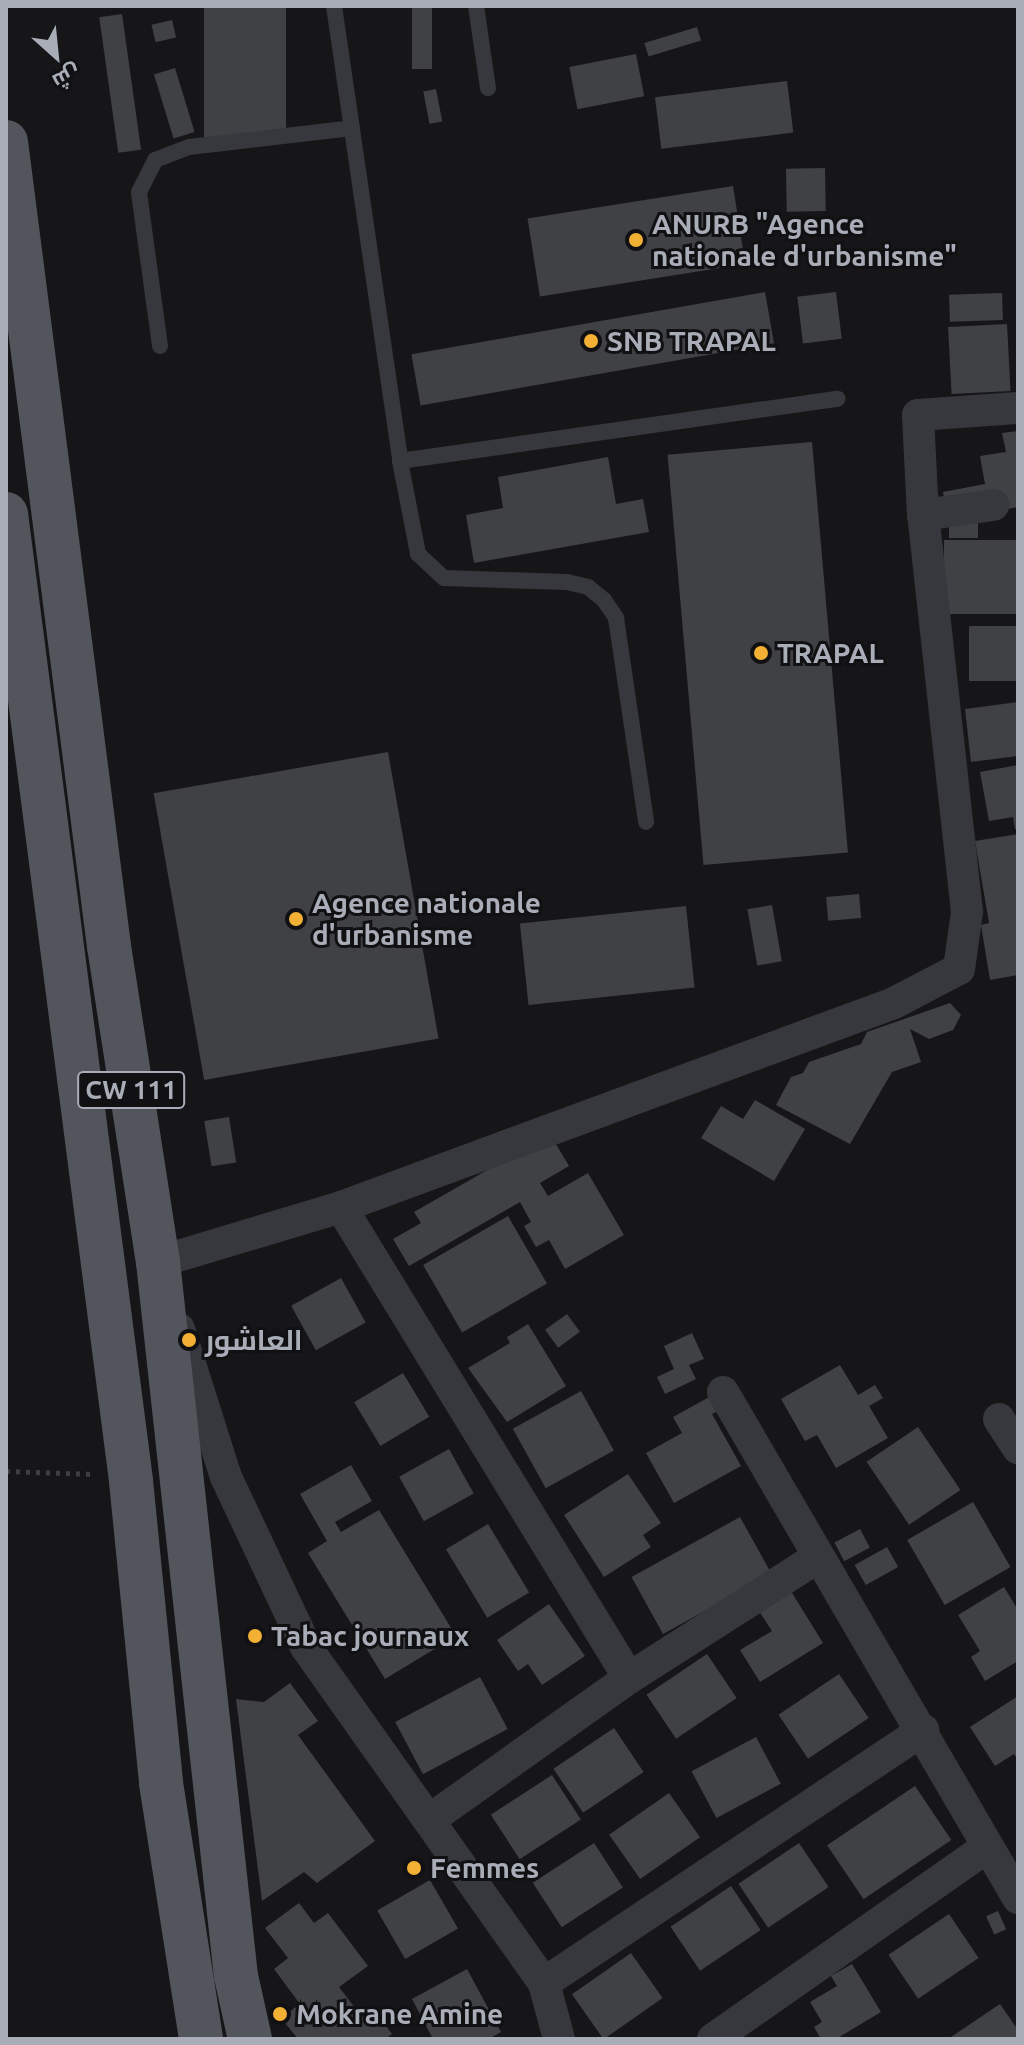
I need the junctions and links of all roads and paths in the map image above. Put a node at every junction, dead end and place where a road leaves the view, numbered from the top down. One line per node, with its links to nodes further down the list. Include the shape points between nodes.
1 (334, 6): 4 (lane)
2 (476, 6): 3 (lane)
3 (488, 88)
4 (352, 128): 6 (lane, via 189,147 155,160 139,192); 9 (lane)
5 (6, 142): 15 (main road, CW 111, via 109,946)
6 (160, 346)
7 (838, 399): 9 (lane)
8 (1018, 408): 12 (street, via 918,415)
9 (400, 461): 13 (lane, via 413,538 430,569 462,582 567,582 588,587 604,600 616,618)
10 (993, 505): 12 (street)
11 (6, 514): 20 (main road)
12 (923, 515): 14 (street, via 967,912 959,969 894,1003)
13 (646, 822)
14 (341, 1207): 15 (street); 22 (street)
15 (158, 1262): 24 (street, via 226,1477 277,1589 306,1647); 29 (main road, CW 111, via 236,1976)
16 (723, 1392): 21 (street)
17 (999, 1419): 18 (street)
18 (1018, 1448)
19 (6, 1471): 20 (path, via 101,1474)
20 (131, 1481): 28 (main road, via 161,1783)
21 (817, 1558): 22 (street); 23 (street)
22 (629, 1678): 24 (street)
23 (923, 1730): 25 (street); 27 (street)
24 (432, 1818): 27 (street)
25 (987, 1847): 26 (street); 31 (street)
26 (1018, 1898)
27 (544, 1983): 30 (street)
28 (201, 2039)
29 (250, 2039)
30 (559, 2039)
31 (713, 2039)

